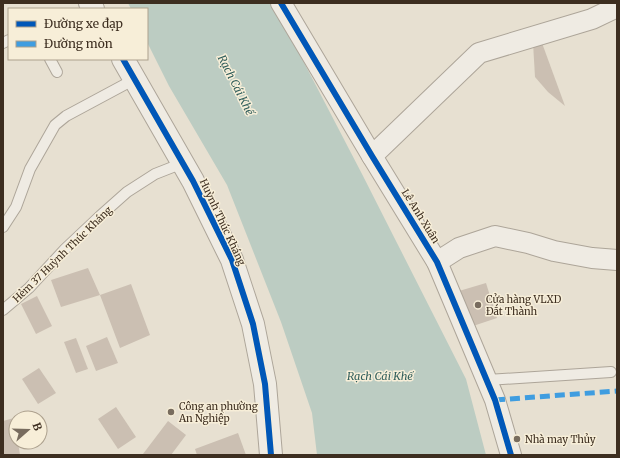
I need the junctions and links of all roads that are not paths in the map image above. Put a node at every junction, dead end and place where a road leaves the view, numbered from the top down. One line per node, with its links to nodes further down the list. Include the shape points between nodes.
1 (281, 3): 7 (street, Lê Anh Xuân)
2 (617, 7): 7 (street, via 592,19 479,53)
3 (50, 60): 5 (lane)
4 (124, 60): 6 (street, Huỳnh Thúc Kháng)
5 (56, 72)
6 (135, 79): 8 (street, Huỳnh Thúc Kháng); 9 (lane, via 66,116 55,125 30,169 16,207)
7 (372, 156): 11 (street, Lê Anh Xuân)
8 (183, 163): 12 (lane, Hẻm 37 Huỳnh Thúc Kháng, via 155,174 126,192 65,249 30,288); 15 (street, Huỳnh Thúc Kháng, via 232,260 254,324 265,384)
9 (3, 227)
10 (617, 260): 11 (street, via 554,251 495,236 459,248)
11 (438, 262): 14 (street, Lê Anh Xuân)
12 (3, 310)
13 (611, 372): 14 (lane)
14 (487, 380): 16 (street, Lê Anh Xuân)
15 (271, 455)
16 (511, 455)

